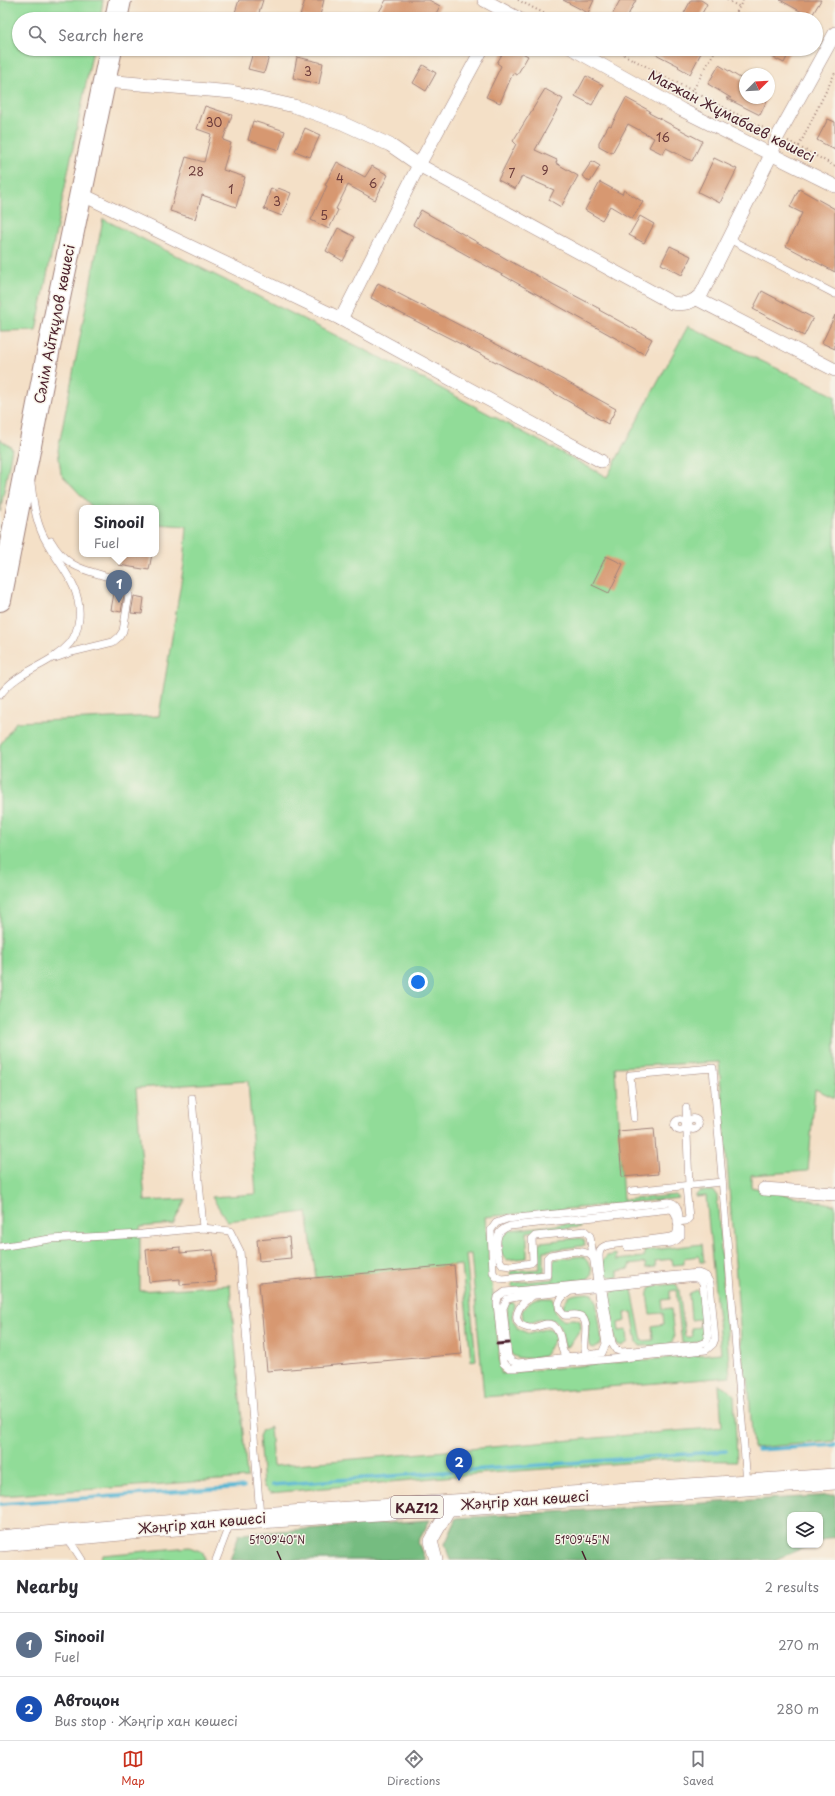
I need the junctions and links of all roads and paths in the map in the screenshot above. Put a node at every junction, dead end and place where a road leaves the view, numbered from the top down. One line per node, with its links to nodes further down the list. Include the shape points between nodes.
1 (120, 0): 7 (highway)
2 (484, 0): 8 (street)
3 (518, 0): 9 (path)
4 (727, 0): 6 (path)
5 (743, 0): 6 (path)
6 (740, 7): 10 (path)
7 (117, 12)
8 (499, 12)
9 (541, 12)
10 (737, 12)
11 (835, 32): 12 (street)
12 (823, 54)
13 (110, 56): 20 (highway, Сәлім Айтқұлов көшесі)
14 (478, 56): 26 (street)
15 (586, 56): 22 (street, Мағжан Жұмабаев көшесі)
16 (626, 56): 21 (path)
17 (712, 56): 21 (path)
18 (822, 56): 23 (street)
19 (835, 73): 24 (path)
20 (105, 81): 26 (street, via 232,92 294,106 342,123 390,145); 29 (highway, Сәлім Айтқұлов көшесі)
21 (692, 90): 22 (path); 23 (path)
22 (682, 110): 25 (street, Мағжан Жұмабаев көшесі)
23 (778, 136): 24 (path); 25 (street)
24 (799, 146): 27 (path)
25 (771, 155): 28 (street, Мағжан Жұмабаев көшесі); 30 (street)
26 (418, 165): 32 (street, via 672,303 682,304); 33 (street)
27 (835, 166)
28 (835, 186)
29 (81, 194): 33 (street); 35 (highway, Сәлім Айтқұлов көшесі)
30 (729, 239): 31 (lane); 32 (street)
31 (835, 294)
32 (697, 299): 34 (street)
33 (341, 319): 36 (street)
34 (835, 370)
35 (31, 440): 37 (lane); 38 (highway, Сәлім Айтқұлов көшесі)
36 (601, 461)
37 (34, 509): 39 (lane, via 51,551 75,586 80,606 78,628 71,642); 39 (lane, via 54,546 63,556 83,570 126,584 129,595 122,631 113,642)
38 (0, 600)
39 (50, 660): 40 (lane, via 13,680)
40 (0, 695)
41 (192, 1098): 50 (lane)
42 (686, 1108): 45 (lane)
43 (634, 1118): 44 (lane, via 630,1076 713,1068)
44 (722, 1182): 45 (lane); 59 (lane)
45 (687, 1186): 47 (lane); 49 (lane, via 690,1218)
46 (764, 1189): 48 (street)
47 (631, 1191)
48 (835, 1194)
49 (678, 1222): 52 (lane, via 681,1236 675,1242 608,1250); 52 (lane, via 675,1212 668,1208 510,1226 501,1230 497,1239 499,1259 503,1265 508,1266 532,1263 532,1239 535,1236 583,1231 590,1236); 52 (lane, via 677,1206 669,1202 507,1219 496,1223 491,1230 494,1272 495,1276 501,1279 547,1275 547,1258 550,1255 583,1251)
50 (203, 1228): 51 (lane, via 50,1239); 61 (lane, via 230,1231 240,1251)
51 (0, 1247)
52 (596, 1259): 53 (lane)
53 (600, 1285): 53 (lane, via 699,1279 705,1287 708,1338 706,1342 698,1345 619,1352 612,1343); 53 (lane, via 512,1290 501,1294 497,1303 503,1363 509,1368 517,1368 706,1350 714,1344 710,1283 702,1273); 54 (lane); 56 (lane, via 606,1344 602,1353)
54 (573, 1291): 55 (lane); 56 (lane, via 561,1297 558,1307 564,1315 577,1315 582,1318 586,1324 585,1350 587,1354)
55 (536, 1295): 57 (lane, via 520,1305 517,1312 519,1321 531,1328 545,1324 553,1325 560,1334 563,1353); 57 (lane, via 512,1297 505,1302 503,1308 508,1357 518,1363)
56 (592, 1355): 57 (lane)
57 (572, 1357)
58 (835, 1479): 59 (main road, Жәңгір хан көшесі / KAZ12)
59 (748, 1485): 60 (main road, Жәңгір хан көшесі / KAZ12)
60 (450, 1505): 61 (main road, Жәңгір хан көшесі / KAZ12); 67 (street, via 432,1541)
61 (260, 1518): 62 (main road, Жәңгір хан көшесі / KAZ12)
62 (231, 1520): 63 (main road, Жәңгір хан көшесі / KAZ12); 66 (lane)
63 (67, 1536): 64 (main road, Жәңгір хан көшесі / KAZ12); 65 (lane)
64 (0, 1541)
65 (82, 1560)
66 (216, 1560)
67 (436, 1560)

